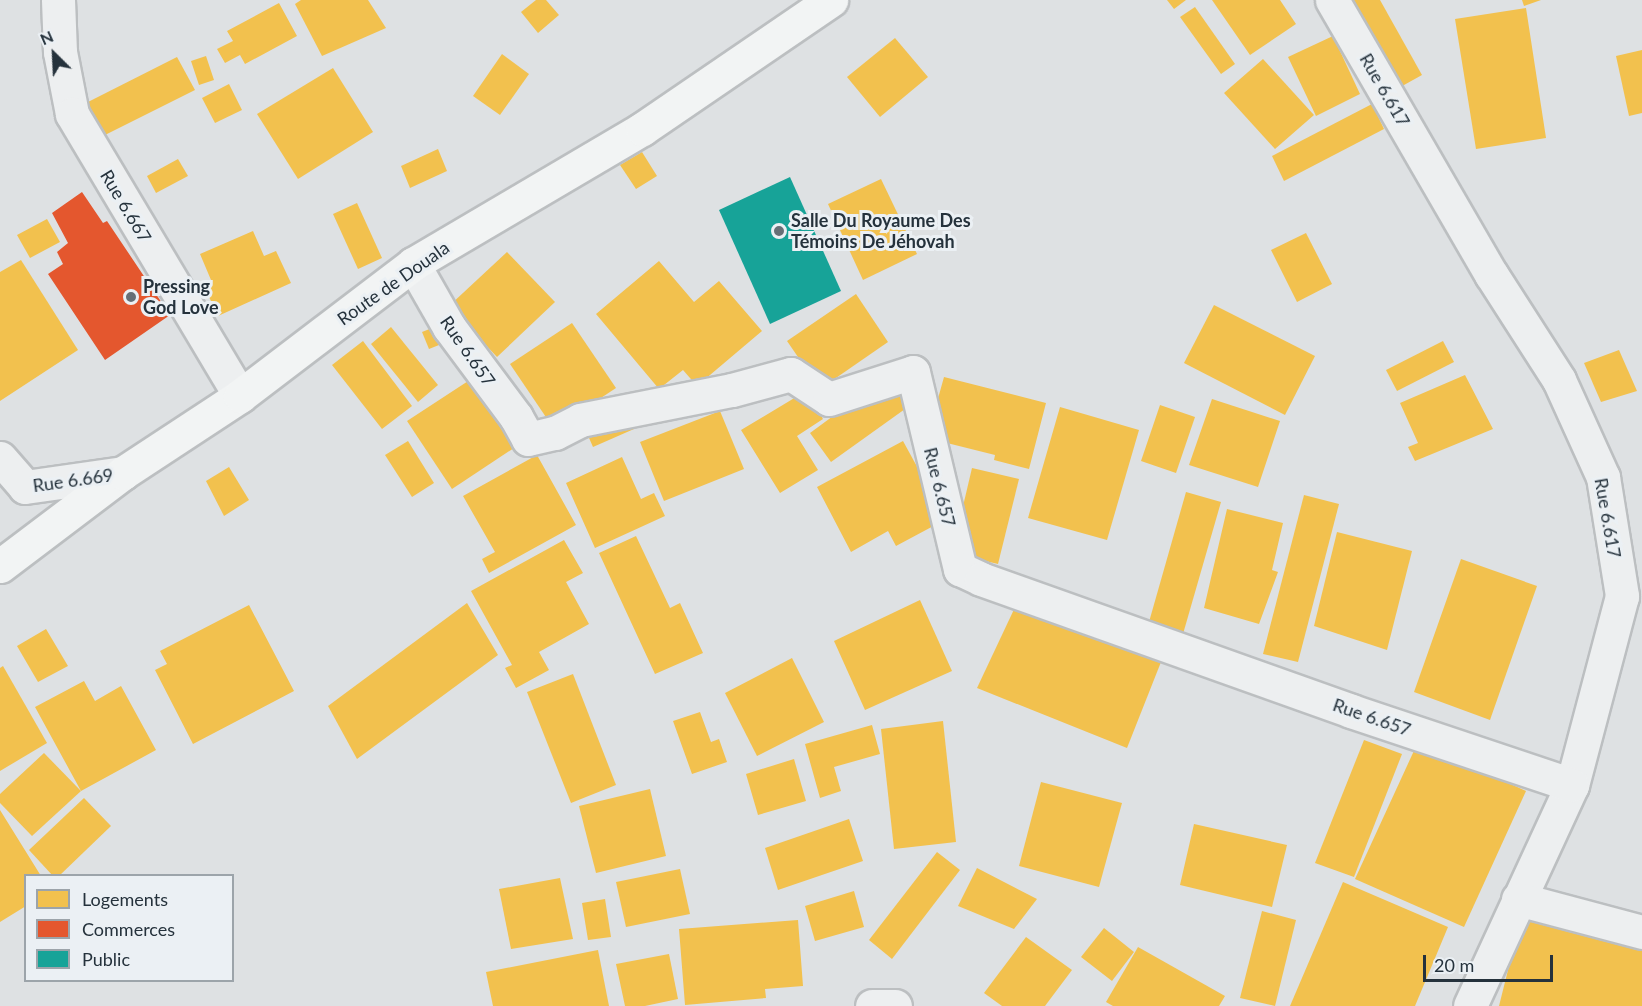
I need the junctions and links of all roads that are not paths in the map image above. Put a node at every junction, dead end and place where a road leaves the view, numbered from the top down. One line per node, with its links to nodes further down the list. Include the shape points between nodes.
1 (58, 0): 5 (street, Rue 6.667, via 60,52 72,114)
2 (831, 0): 4 (highway, Route de Douala, via 642,129)
3 (1332, 0): 9 (street, Rue 6.617, via 1491,274 1559,380 1603,477 1622,596)
4 (413, 264): 5 (highway, Route de Douala); 9 (street, Rue 6.657, via 448,327 516,417 528,439 555,433 580,420 732,390 791,374 829,399 912,372 960,568 981,579 1351,711)
5 (240, 396): 7 (highway, Route de Douala)
6 (0, 458): 7 (street, Rue 6.669, via 25,487)
7 (123, 473): 8 (highway, Route de Douala)
8 (0, 566)
9 (1572, 785): 10 (street, Rue 6.617)
10 (1518, 900): 11 (street); 14 (street, Rue 6.617)
11 (1642, 932)
12 (872, 1006): 13 (street)
13 (895, 1006)
14 (1470, 1006)

